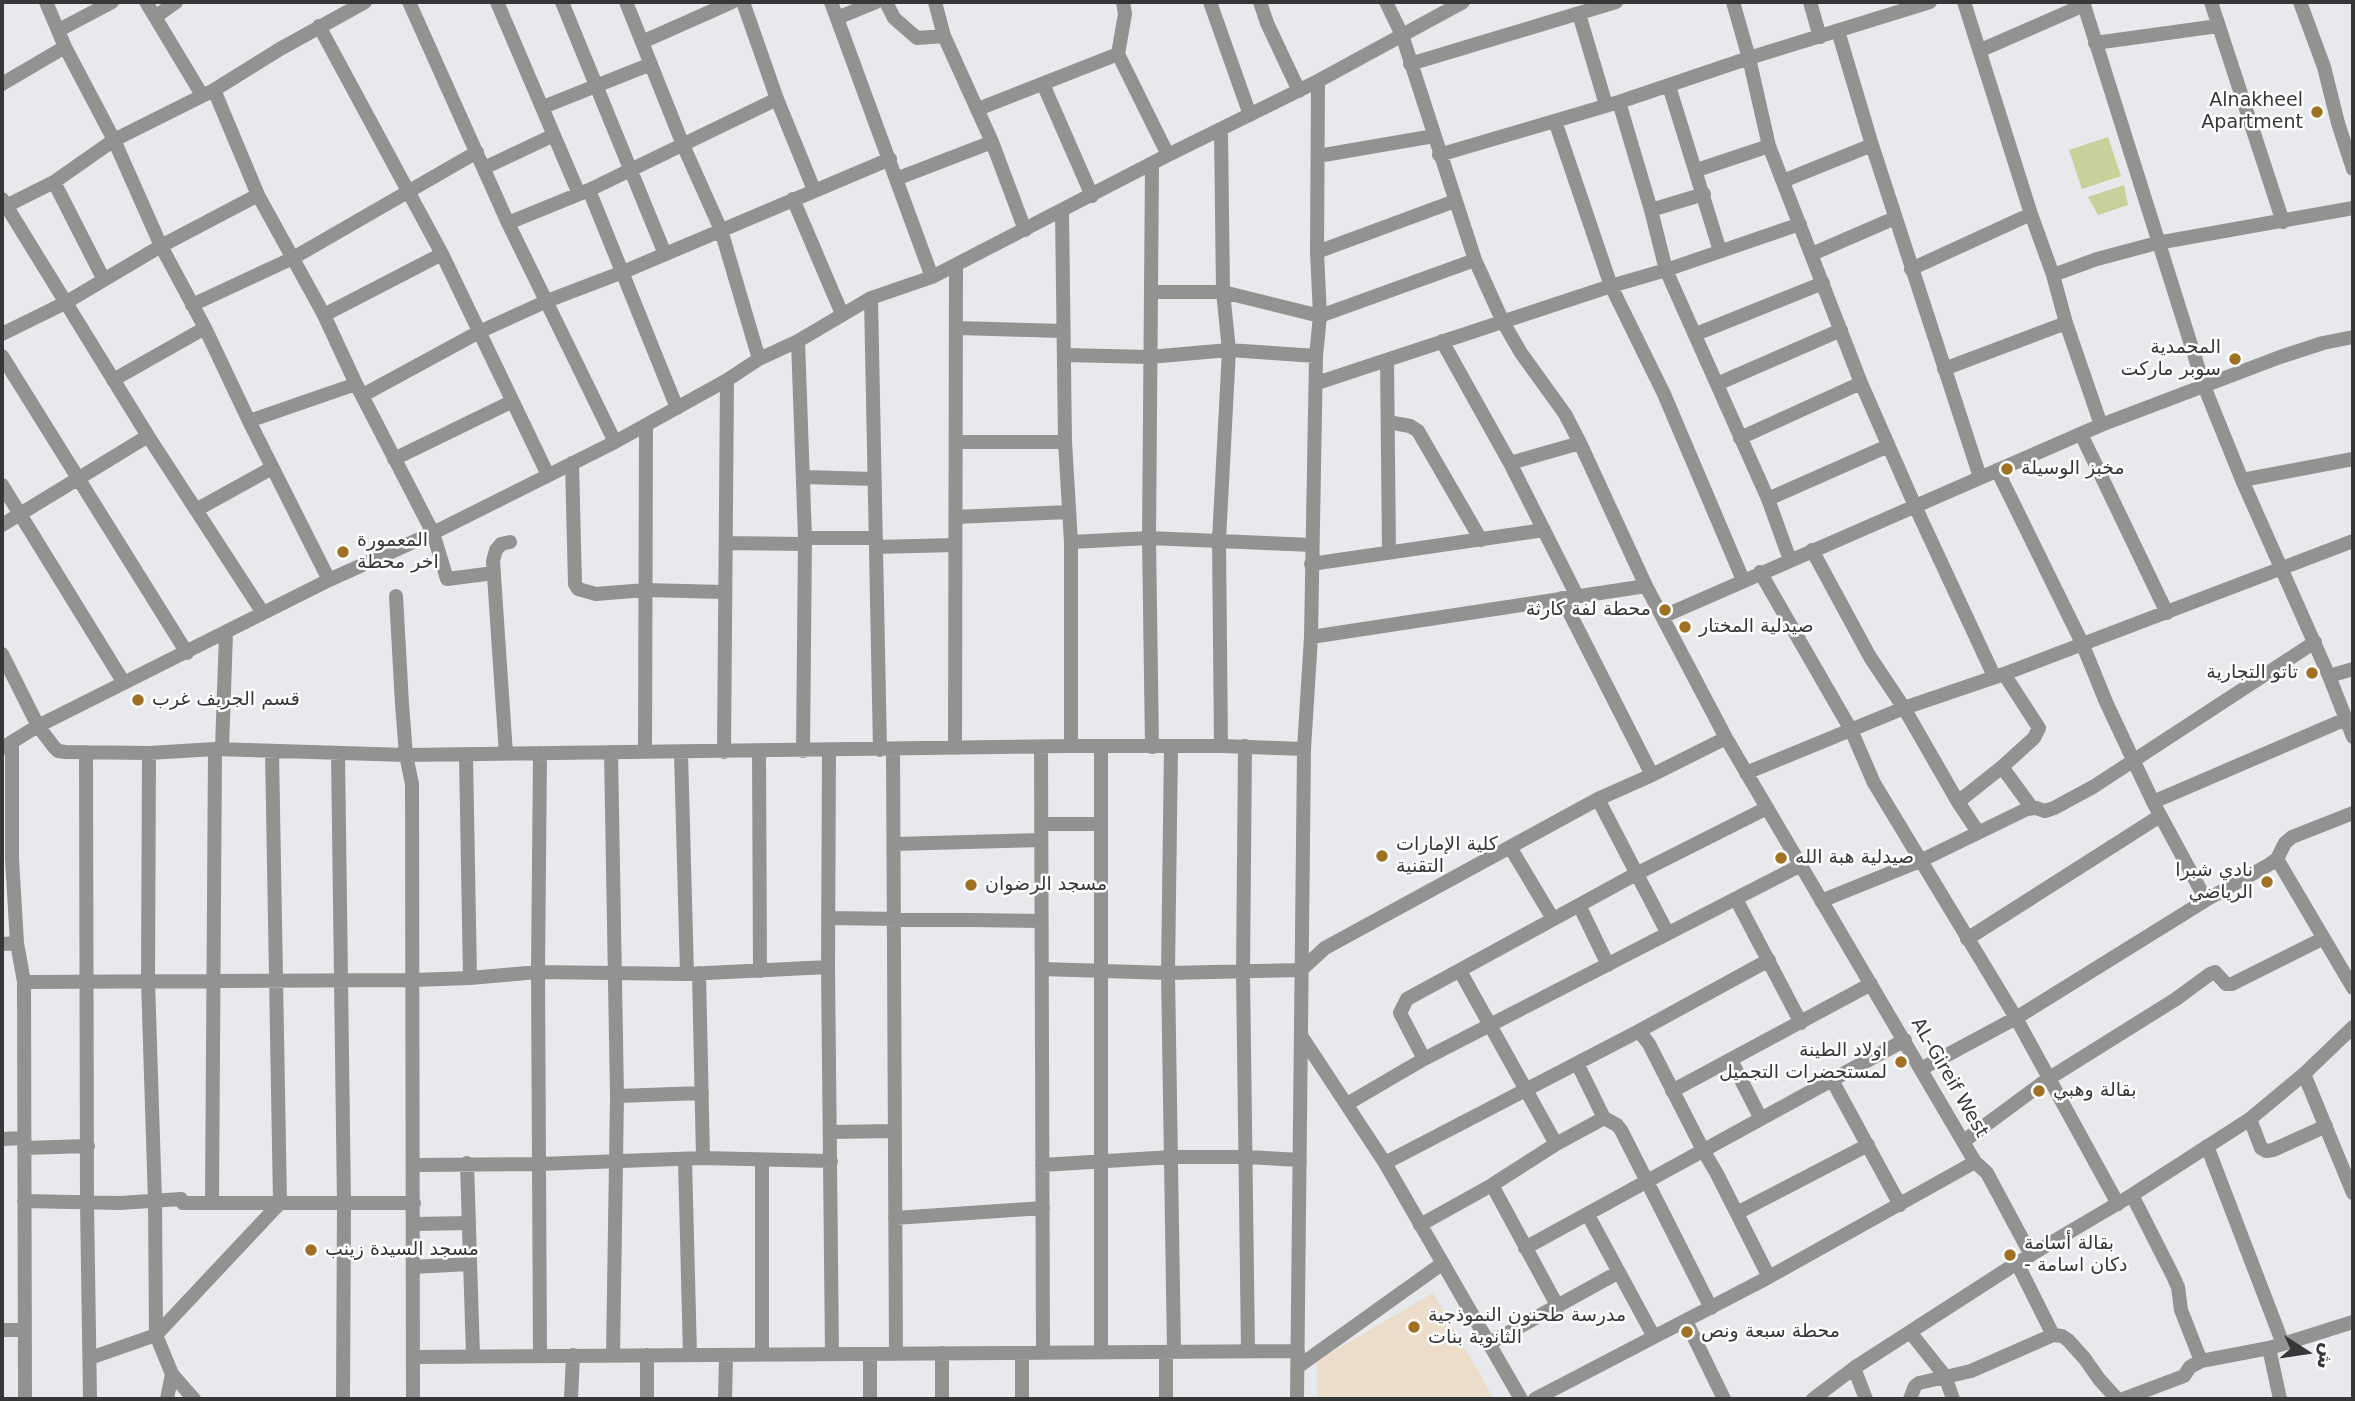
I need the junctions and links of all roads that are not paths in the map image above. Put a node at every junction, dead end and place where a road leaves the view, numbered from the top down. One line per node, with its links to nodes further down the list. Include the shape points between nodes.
1 (46, 2): 36 (street)
2 (112, 2): 36 (street)
3 (146, 2): 32 (street)
4 (176, 2): 32 (street)
5 (365, 2): 34 (street)
6 (409, 2): 70 (street)
7 (497, 2): 58 (street)
8 (562, 2): 53 (street)
9 (626, 2): 41 (street)
10 (732, 2): 29 (street)
11 (743, 2): 56 (street)
12 (831, 2): 33 (street)
13 (876, 2): 33 (street)
14 (886, 2): 39 (street, via 894,18 917,38)
15 (935, 2): 39 (street)
16 (1123, 2): 45 (street)
17 (1210, 2): 60 (street)
18 (1260, 2): 54 (street)
19 (1386, 2): 38 (street, AL-Gireif West)
20 (1463, 2): 38 (street)
21 (1616, 2): 31 (street)
22 (1733, 2): 46 (street)
23 (1810, 2): 40 (street)
24 (1930, 2): 30 (street)
25 (1964, 2): 44 (street)
26 (2211, 2): 35 (street)
27 (2301, 2): 78 (street)
28 (2084, 3): 42 (street); 44 (street)
29 (712, 6): 41 (street)
30 (1884, 9): 37 (street)
31 (1579, 14): 48 (street); 57 (street)
32 (155, 17): 55 (street)
33 (837, 18): 74 (street)
34 (320, 26): 55 (street); 83 (street)
35 (2218, 26): 42 (street); 97 (street)
36 (59, 30): 43 (street)
37 (1838, 31): 40 (street); 68 (street)
38 (1402, 35): 48 (street, AL-Gireif West); 49 (street)
39 (944, 36): 59 (street)
40 (1821, 37): 46 (street)
41 (642, 42): 47 (street)
42 (2095, 43): 102 (street)
43 (65, 47): 50 (street); 65 (street)
44 (1980, 50): 95 (street)
45 (1118, 54): 51 (street); 71 (street)
46 (1749, 58): 52 (street); 69 (street)
47 (651, 64): 53 (street); 67 (street)
48 (1410, 64): 64 (street, AL-Gireif West)
49 (1318, 81): 54 (street); 73 (street)
50 (2, 84)
51 (1043, 84): 59 (street); 88 (street)
52 (1669, 86): 57 (street); 79 (street)
53 (597, 87): 58 (street); 77 (street)
54 (1299, 91): 60 (street)
55 (208, 92): 65 (street); 87 (street)
56 (777, 99): 67 (street); 84 (street)
57 (1612, 104): 61 (street); 92 (street)
58 (543, 107): 63 (street)
59 (978, 109): 66 (street)
60 (1250, 115): 62 (street)
61 (1555, 121): 72 (street); 119 (street)
62 (1221, 130): 71 (street); 121 (street)
63 (554, 135): 76 (street); 85 (street)
64 (1434, 135): 72 (street, AL-Gireif West); 73 (street)
65 (114, 140): 82 (street); 103 (street)
66 (992, 142): 80 (street); 101 (street)
67 (683, 145): 77 (street); 100 (street)
68 (1872, 145): 81 (street); 96 (street)
69 (1769, 146): 79 (street); 81 (street)
70 (477, 152): 76 (street); 83 (street)
71 (1168, 155): 75 (street)
72 (1440, 155): 90 (street, AL-Gireif West)
73 (1318, 156): 105 (street)
74 (890, 159): 80 (street); 84 (street)
75 (1152, 165): 88 (street); 120 (street)
76 (484, 169): 98 (street)
77 (631, 169): 85 (street); 107 (street)
78 (2353, 169)
79 (1697, 170): 86 (street)
80 (896, 179): 116 (street)
81 (1783, 181): 99 (street)
82 (54, 182): 91 (street); 117 (street)
83 (409, 190): 106 (street); 109 (street)
84 (814, 190): 89 (street)
85 (584, 192): 98 (street); 114 (street)
86 (1704, 194): 92 (street); 104 (street)
87 (258, 195): 103 (street); 109 (street)
88 (1092, 196): 93 (street)
89 (793, 199): 100 (street); 126 (street)
90 (1455, 201): 105 (street); 110 (street, AL-Gireif West)
91 (4, 202): 124 (street)
92 (1651, 210): 113 (street)
93 (1062, 211): 101 (street); 134 (street)
94 (2352, 213): 97 (street)
95 (2031, 214): 112 (street); 115 (street)
96 (1895, 218): 108 (street); 112 (street)
97 (2283, 222): 102 (street)
98 (508, 223): 123 (street)
99 (1800, 224): 104 (street); 108 (street)
100 (721, 230): 107 (street); 146 (street)
101 (1025, 230): 111 (street)
102 (2157, 243): 115 (street); 154 (street)
103 (161, 246): 117 (street); 125 (street)
104 (1720, 251): 113 (street)
105 (1317, 252): 128 (street)
106 (442, 254): 127 (street); 135 (street)
107 (665, 254): 114 (street)
108 (1812, 254): 118 (street)
109 (293, 258): 125 (street); 127 (street)
110 (1475, 260): 128 (street); 129 (street, AL-Gireif West)
111 (956, 265): 116 (street); 132 (street)
112 (1911, 269): 148 (street)
113 (1666, 270): 119 (street); 137 (street)
114 (623, 272): 123 (street); 157 (street)
115 (2053, 275): 130 (street)
116 (932, 277): 122 (street)
117 (104, 280): 124 (street)
118 (1823, 283): 133 (street); 137 (street)
119 (1611, 286): 129 (street); 211 (street, via 1664,394)
120 (1151, 292): 121 (street); 144 (street)
121 (1223, 292): 128 (street); 141 (street)
122 (871, 298): 126 (street); 180 (street)
123 (547, 301): 135 (street); 165 (street)
124 (65, 303): 136 (street); 149 (street)
125 (192, 305): 131 (street)
126 (842, 314): 139 (street)
127 (324, 315): 155 (street)
128 (1320, 316): 145 (street)
129 (1503, 322): 140 (street); 168 (street, AL-Gireif West)
130 (2066, 323): 148 (street); 161 (street)
131 (205, 328): 149 (street); 158 (street)
132 (957, 328): 134 (street); 166 (street)
133 (1841, 330): 152 (street); 153 (street)
134 (1063, 331): 142 (street)
135 (479, 332): 155 (street); 156 (street)
136 (2, 334)
137 (1696, 334): 153 (street)
138 (2353, 337): 154 (street, via 2305,349)
139 (798, 341): 146 (street); 177 (street)
140 (1442, 341): 147 (street); 173 (street)
141 (1229, 351): 144 (street); 145 (street); 193 (street)
142 (1064, 355): 144 (street); 167 (street)
143 (2, 356): 179 (street)
144 (1149, 356): 192 (street)
145 (1317, 356): 151 (street)
146 (759, 359): 150 (street)
147 (1387, 360): 151 (street); 159 (street)
148 (1944, 369): 178 (street)
149 (113, 380): 163 (street)
150 (727, 380): 157 (street); 199 (street)
151 (1317, 383): 202 (street)
152 (1861, 383): 164 (street); 169 (street)
153 (1717, 384): 164 (street)
154 (2204, 386): 161 (street); 181 (street)
155 (359, 390): 158 (street); 170 (street)
156 (511, 402): 170 (street); 176 (street)
157 (677, 408): 160 (street)
158 (249, 421): 174 (street)
159 (1388, 422): 194 (street, via 1418,431); 204 (street)
160 (646, 425): 165 (street); 213 (street)
161 (2101, 425): 162 (street)
162 (2081, 433): 175 (street); 219 (street)
163 (148, 436): 179 (street); 185 (street)
164 (1740, 438): 183 (street)
165 (615, 442): 172 (street)
166 (956, 442): 167 (street); 188 (street)
167 (1065, 442): 186 (street)
168 (1580, 443): 173 (street); 212 (street, AL-Gireif West)
169 (1888, 446): 183 (street); 184 (street)
170 (394, 459): 191 (street)
171 (2353, 459): 181 (street)
172 (572, 463): 176 (street); 213 (street, via 575,584 596,594)
173 (1510, 463): 190 (street)
174 (272, 468): 185 (street); 210 (street)
175 (1997, 470): 178 (street); 224 (street)
176 (548, 475): 191 (street)
177 (803, 477): 180 (street); 195 (street)
178 (1980, 477): 184 (street)
179 (79, 479): 187 (street); 225 (street)
180 (874, 479): 200 (street)
181 (2242, 480): 207 (street)
182 (2, 485): 187 (street)
183 (1768, 499): 205 (street)
184 (1915, 506): 203 (street); 228 (street)
185 (196, 510): 218 (street)
186 (1069, 512): 188 (street); 198 (street)
187 (19, 514): 189 (street); 230 (street)
188 (956, 517): 201 (street)
189 (2, 525)
190 (1544, 530): 194 (street); 216 (street)
191 (433, 533): 209 (street, via 447,579); 210 (street)
192 (1149, 538): 193 (street); 198 (street); 243 (street)
193 (1219, 540): 202 (street); 239 (street)
194 (1481, 540): 204 (street)
195 (805, 541): 199 (street); 200 (street); 252 (street)
196 (2353, 541): 207 (street)
197 (510, 542): 209 (street, via 496,550)
198 (1071, 542): 238 (street)
199 (726, 543): 214 (street)
200 (876, 543): 201 (street); 247 (street)
201 (954, 545): 245 (street)
202 (1312, 545): 206 (street)
203 (1812, 550): 205 (street); 231 (street, via 1870,657)
204 (1389, 552): 206 (street)
205 (1790, 560): 208 (street)
206 (1311, 564): 222 (street)
207 (2281, 568): 219 (street); 223 (street)
208 (1760, 572): 211 (street); 234 (street)
209 (494, 573): 261 (street)
210 (329, 580): 218 (street)
211 (1743, 580): 220 (street)
212 (1646, 586): 216 (street); 220 (street, AL-Gireif West)
213 (645, 590): 214 (street); 256 (street)
214 (724, 592): 250 (street)
215 (396, 596): 262 (street)
216 (1577, 596): 217 (street)
217 (1562, 598): 222 (street); 267 (street)
218 (263, 613): 221 (street)
219 (2167, 613): 224 (street)
220 (1664, 616): 236 (street, AL-Gireif West)
221 (226, 633): 225 (street); 246 (street)
222 (1311, 637): 248 (street)
223 (2315, 642): 229 (street); 264 (street)
224 (2082, 643): 228 (street); 264 (street)
225 (187, 653): 230 (street)
226 (2, 654): 233 (street)
227 (2353, 669): 229 (street)
228 (1999, 675): 231 (street); 265 (street, via 2039,728)
229 (2329, 676): 232 (street)
230 (124, 683): 233 (street)
231 (1904, 708): 234 (street); 269 (street)
232 (2346, 719): 235 (street); 270 (street)
233 (38, 726): 237 (street); 254 (street, via 58,751)
234 (1851, 730): 266 (street); 283 (street, via 1874,783)
235 (2353, 737)
236 (1726, 738): 266 (street, AL-Gireif West); 267 (street)
237 (7, 745): 281 (street)
238 (1071, 746): 241 (street); 242 (street)
239 (1222, 746): 240 (street); 244 (street)
240 (1245, 746): 248 (street); 307 (street)
241 (1041, 747): 245 (street); 275 (street)
242 (1101, 747): 243 (street); 276 (street)
243 (1152, 747): 244 (street)
244 (1171, 747): 309 (street)
245 (956, 748): 247 (street)
246 (219, 749): 249 (street); 258 (street); 315 (street)
247 (887, 749): 253 (street); 279 (street)
248 (1304, 749): 303 (street)
249 (272, 751): 259 (street); 316 (street)
250 (723, 751): 251 (street); 257 (street)
251 (759, 751): 252 (street); 304 (street)
252 (803, 751): 253 (street)
253 (829, 751): 291 (street)
254 (86, 752): 258 (street); 318 (street)
255 (611, 752): 256 (street); 260 (street); 308 (street)
256 (645, 752): 257 (street)
257 (681, 752): 310 (street)
258 (149, 753): 314 (street)
259 (338, 753): 262 (street); 312 (street)
260 (540, 753): 261 (street); 306 (street)
261 (506, 754): 263 (street)
262 (406, 755): 263 (street); 313 (street, via 412,784)
263 (466, 755): 311 (street)
264 (2133, 760): 270 (street); 272 (street, via 2054,808)
265 (2001, 767): 269 (street); 272 (street)
266 (1746, 773): 271 (street, AL-Gireif West)
267 (1652, 775): 268 (street)
268 (1598, 799): 280 (street); 285 (street)
269 (1958, 802): 277 (street)
270 (2153, 802): 274 (street)
271 (1767, 808): 284 (street, AL-Gireif West); 285 (street)
272 (2032, 808): 277 (street)
273 (2353, 813): 282 (street, via 2292,836)
274 (2160, 816): 287 (street); 295 (street)
275 (1041, 824): 276 (street); 278 (street)
276 (1100, 824): 302 (street)
277 (1978, 832): 283 (street)
278 (1041, 840): 279 (street); 293 (street)
279 (894, 844): 290 (street)
280 (1510, 846): 292 (street); 303 (street, via 1325,948)
281 (7, 859): 297 (street)
282 (2277, 859): 287 (street); 296 (street)
283 (1920, 861): 288 (street); 295 (street)
284 (1801, 865): 286 (street); 288 (street, AL-Gireif West)
285 (1636, 874): 289 (street); 294 (street)
286 (1737, 899): 294 (street); 298 (street)
287 (2206, 900): 321 (street)
288 (1821, 901): 319 (street, AL-Gireif West)
289 (1580, 907): 292 (street); 299 (street)
290 (894, 917): 291 (street); 293 (street); 344 (street)
291 (829, 918): 300 (street)
292 (1553, 919): 305 (street)
293 (1041, 920): 301 (street)
294 (1667, 932): 299 (street)
295 (1967, 939): 321 (street)
296 (2322, 939): 320 (street); 333 (street, via 2232,984 2226,984 2216,972 2210,974)
297 (9, 943): 317 (street)
298 (1769, 960): 322 (street); 325 (street)
299 (1608, 965): 323 (street)
300 (828, 967): 304 (street); 345 (street)
301 (1042, 970): 302 (street); 367 (street)
302 (1100, 970): 309 (street); 362 (street)
303 (1301, 970): 307 (street); 326 (street)
304 (760, 971): 310 (street)
305 (1460, 971): 323 (street); 328 (street, via 1403,1005 1400,1013)
306 (538, 972): 308 (street); 311 (street); 366 (street)
307 (1243, 972): 309 (street); 355 (street)
308 (614, 973): 310 (street); 338 (street)
309 (1168, 973): 354 (street)
310 (693, 974): 337 (street)
311 (470, 978): 313 (street)
312 (341, 980): 313 (street); 316 (street); 380 (street)
313 (414, 980): 368 (street)
314 (148, 981): 315 (street); 318 (street); 374 (street)
315 (214, 981): 316 (street); 376 (street)
316 (277, 981): 377 (street)
317 (24, 982): 318 (street); 348 (street)
318 (88, 982): 351 (street)
319 (1871, 984): 322 (street); 327 (street, AL-Gireif West)
320 (2353, 988)
321 (2016, 1018): 331 (street); 333 (street)
322 (1801, 1023): 329 (street)
323 (1490, 1026): 328 (street); 335 (street)
324 (2353, 1027): 332 (street)
325 (1639, 1031): 330 (street); 336 (street)
326 (1302, 1037): 339 (street); 360 (street)
327 (1905, 1040): 331 (street, AL-Gireif West); 334 (street)
328 (1424, 1059): 339 (street)
329 (1731, 1060): 336 (street); 341 (street)
330 (1577, 1063): 335 (street); 340 (street)
331 (1921, 1069): 347 (street, AL-Gireif West)
332 (2304, 1074): 342 (street); 343 (street)
333 (2048, 1079): 347 (street); 379 (street)
334 (1832, 1080): 341 (street); 350 (street)
335 (1525, 1088): 349 (street); 365 (street)
336 (1672, 1091): 353 (street)
337 (702, 1093): 338 (street); 356 (street)
338 (617, 1096): 357 (street)
339 (1347, 1104): 365 (street)
340 (1604, 1118): 349 (street); 369 (street, via 1621,1130)
341 (1761, 1119): 353 (street)
342 (2250, 1119): 343 (street, via 2266,1151); 352 (street)
343 (2326, 1125): 371 (street)
344 (895, 1131): 345 (street); 385 (street)
345 (830, 1132): 361 (street)
346 (2, 1139): 348 (street)
347 (1964, 1141): 363 (street, AL-Gireif West)
348 (23, 1143): 351 (street); 373 (street)
349 (1556, 1144): 370 (street)
350 (1868, 1145): 381 (street); 383 (street)
351 (88, 1146): 375 (street)
352 (2207, 1146): 372 (street); 408 (street)
353 (1703, 1150): 369 (street); 383 (street)
354 (1172, 1157): 355 (street); 362 (street); 409 (street)
355 (1247, 1157): 360 (street); 410 (street)
356 (703, 1158): 358 (street); 359 (street)
357 (617, 1160): 358 (street); 366 (street); 421 (street)
358 (685, 1160): 423 (street)
359 (762, 1160): 361 (street); 418 (street)
360 (1300, 1160): 411 (street)
361 (831, 1161): 419 (street)
362 (1099, 1161): 367 (street); 413 (street)
363 (1975, 1162): 381 (street, AL-Gireif West); 390 (street, via 1987,1174)
364 (467, 1163): 366 (street); 368 (street); 386 (street)
365 (1385, 1163): 388 (street)
366 (540, 1164): 425 (street)
367 (1042, 1164): 382 (street)
368 (414, 1165): 378 (street)
369 (1645, 1181): 384 (street); 398 (street)
370 (1492, 1185): 388 (street); 389 (street)
371 (2353, 1193)
372 (2132, 1195): 379 (street); 429 (street, via 2178,1286 2181,1310)
373 (24, 1201): 375 (street); 402 (street)
374 (155, 1201): 375 (street); 376 (street); 404 (street)
375 (87, 1203): 428 (street)
376 (212, 1203): 377 (street)
377 (281, 1203): 380 (street); 404 (street)
378 (414, 1203): 380 (street); 387 (street)
379 (2118, 1203): 390 (street)
380 (344, 1204): 438 (street)
381 (1900, 1205): 396 (street, AL-Gireif West)
382 (1043, 1208): 385 (street); 412 (street)
383 (1737, 1213): 396 (street)
384 (1588, 1215): 389 (street); 395 (street)
385 (895, 1218): 414 (street)
386 (468, 1223): 387 (street); 392 (street)
387 (414, 1224): 394 (street)
388 (1420, 1224): 393 (street)
389 (1525, 1248): 397 (street)
390 (2031, 1255): 391 (street)
391 (2017, 1263): 403 (street); 405 (street)
392 (469, 1264): 394 (street); 424 (street)
393 (1443, 1264): 407 (street); 430 (street)
394 (413, 1267): 427 (street)
395 (1619, 1272): 397 (street); 406 (street)
396 (1769, 1277): 398 (street, AL-Gireif West)
397 (1558, 1307): 407 (street)
398 (1711, 1308): 399 (street, AL-Gireif West)
399 (1686, 1321): 406 (street, AL-Gireif West); 450 (street)
400 (2353, 1322): 408 (street)
401 (2, 1330): 402 (street)
402 (24, 1330): 434 (street)
403 (1910, 1332): 431 (street); 433 (street)
404 (156, 1335): 428 (street); 432 (street)
405 (2053, 1335): 433 (street, via 1971,1371); 455 (street, via 2067,1340)
406 (1654, 1337): 449 (street, AL-Gireif West)
407 (1488, 1344): 448 (street)
408 (2276, 1346): 429 (street); 457 (street)
409 (1170, 1351): 410 (street); 413 (street); 446 (street)
410 (1248, 1351): 411 (street)
411 (1298, 1351): 430 (street)
412 (1043, 1352): 413 (street); 416 (street)
413 (1101, 1352)
414 (896, 1353): 415 (street); 420 (street)
415 (942, 1353): 416 (street); 444 (street)
416 (1022, 1353): 445 (street)
417 (726, 1354): 418 (street); 423 (street); 442 (street)
418 (762, 1354): 419 (street)
419 (832, 1354): 420 (street)
420 (870, 1354): 443 (street)
421 (613, 1355): 422 (street); 426 (street)
422 (647, 1355): 423 (street); 441 (street)
423 (690, 1355)
424 (472, 1356): 425 (street); 427 (street)
425 (540, 1356): 426 (street)
426 (573, 1356): 440 (street)
427 (414, 1357): 439 (street)
428 (90, 1358): 435 (street)
429 (2201, 1361): 456 (street, via 2184,1376)
430 (1299, 1366): 447 (street)
431 (1854, 1368): 451 (street); 452 (street)
432 (172, 1374): 436 (street); 437 (street)
433 (1945, 1376): 453 (street, via 1919,1383); 454 (street)
434 (25, 1399)
435 (90, 1399)
436 (167, 1399)
437 (194, 1399)
438 (343, 1399)
439 (413, 1399)
440 (571, 1399)
441 (648, 1399)
442 (725, 1399)
443 (870, 1399)
444 (942, 1399)
445 (1022, 1399)
446 (1166, 1399)
447 (1297, 1399)
448 (1521, 1399)
449 (1535, 1399)
450 (1724, 1399)
451 (1813, 1399)
452 (1867, 1399)
453 (1910, 1399)
454 (1953, 1399)
455 (2117, 1399)
456 (2123, 1399)
457 (2280, 1399)

